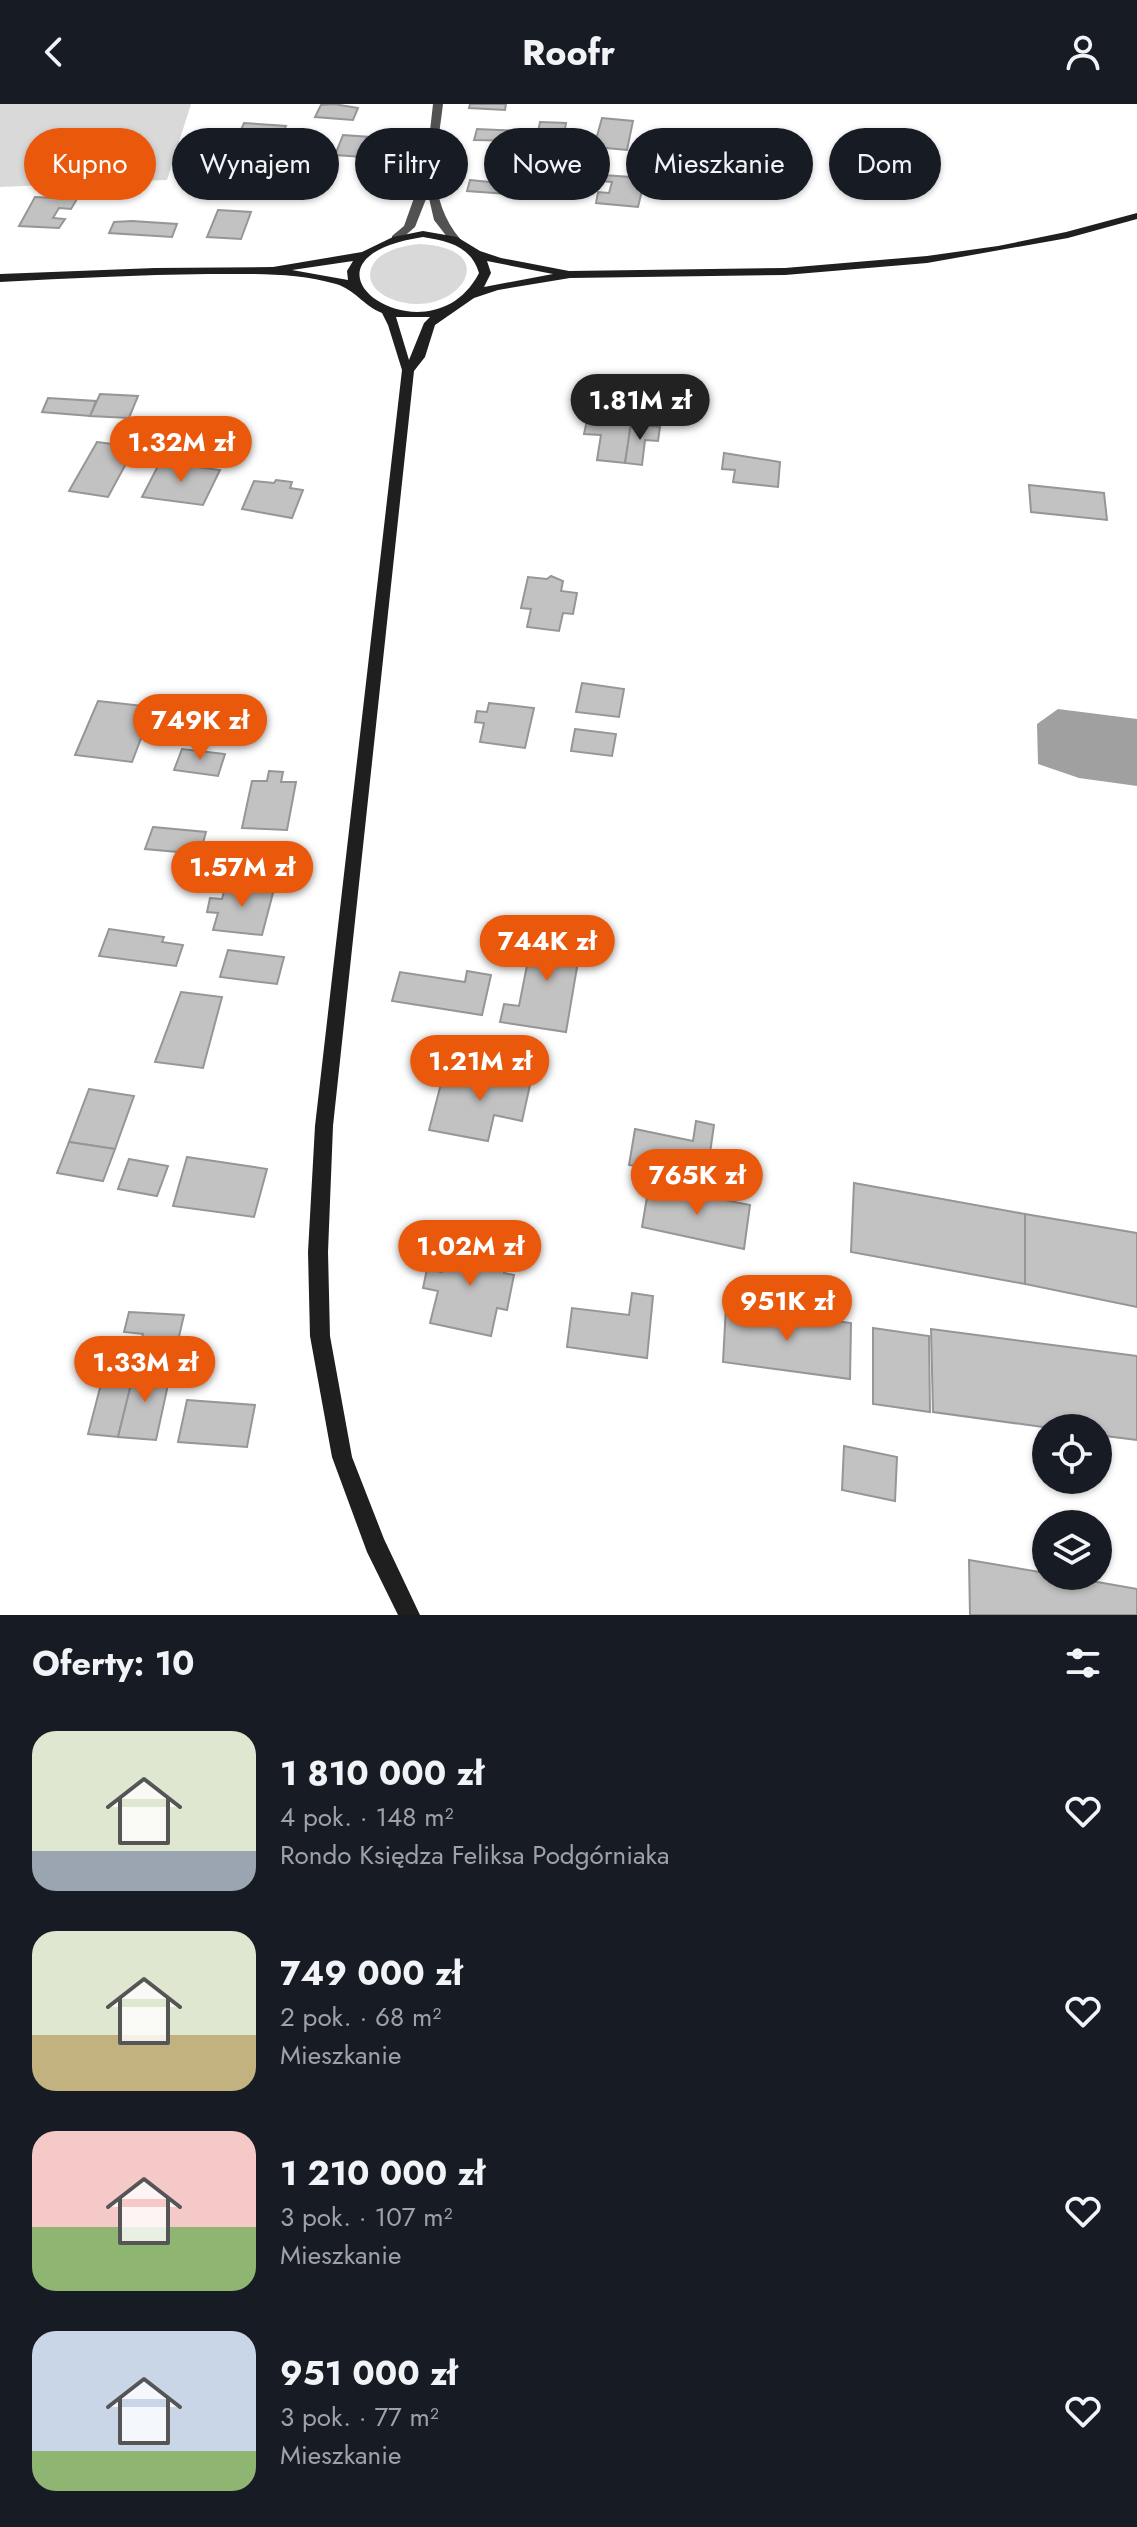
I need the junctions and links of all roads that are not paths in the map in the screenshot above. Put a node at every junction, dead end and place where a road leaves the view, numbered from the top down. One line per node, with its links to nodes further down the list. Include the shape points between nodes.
1 (438, 104): 2 (street)
2 (435, 128)
3 (418, 200): 6 (street, via 409,227)
4 (436, 200): 7 (street, via 440,226)
5 (1137, 216): 11 (main road, via 1040,241 889,265 732,275)
6 (396, 238): 7 (main road, via 423,234); 9 (main road)
7 (455, 240): 8 (main road)
8 (477, 254): 11 (main road, via 499,264); 14 (main road, via 485,273)
9 (364, 255): 10 (main road); 13 (main road, via 354,272)
10 (273, 270): 12 (main road); 13 (main road, via 340,281)
11 (570, 274): 14 (main road, via 498,284)
12 (0, 278)
13 (358, 290): 16 (main road)
14 (474, 294): 15 (main road)
15 (449, 309): 16 (main road, via 415,314); 17 (main road, via 430,323 419,357)
16 (386, 310): 17 (main road, via 397,323 400,358)
17 (408, 370): 18 (main road, via 324,1126 318,1252 320,1336 342,1457)
18 (409, 1615)

